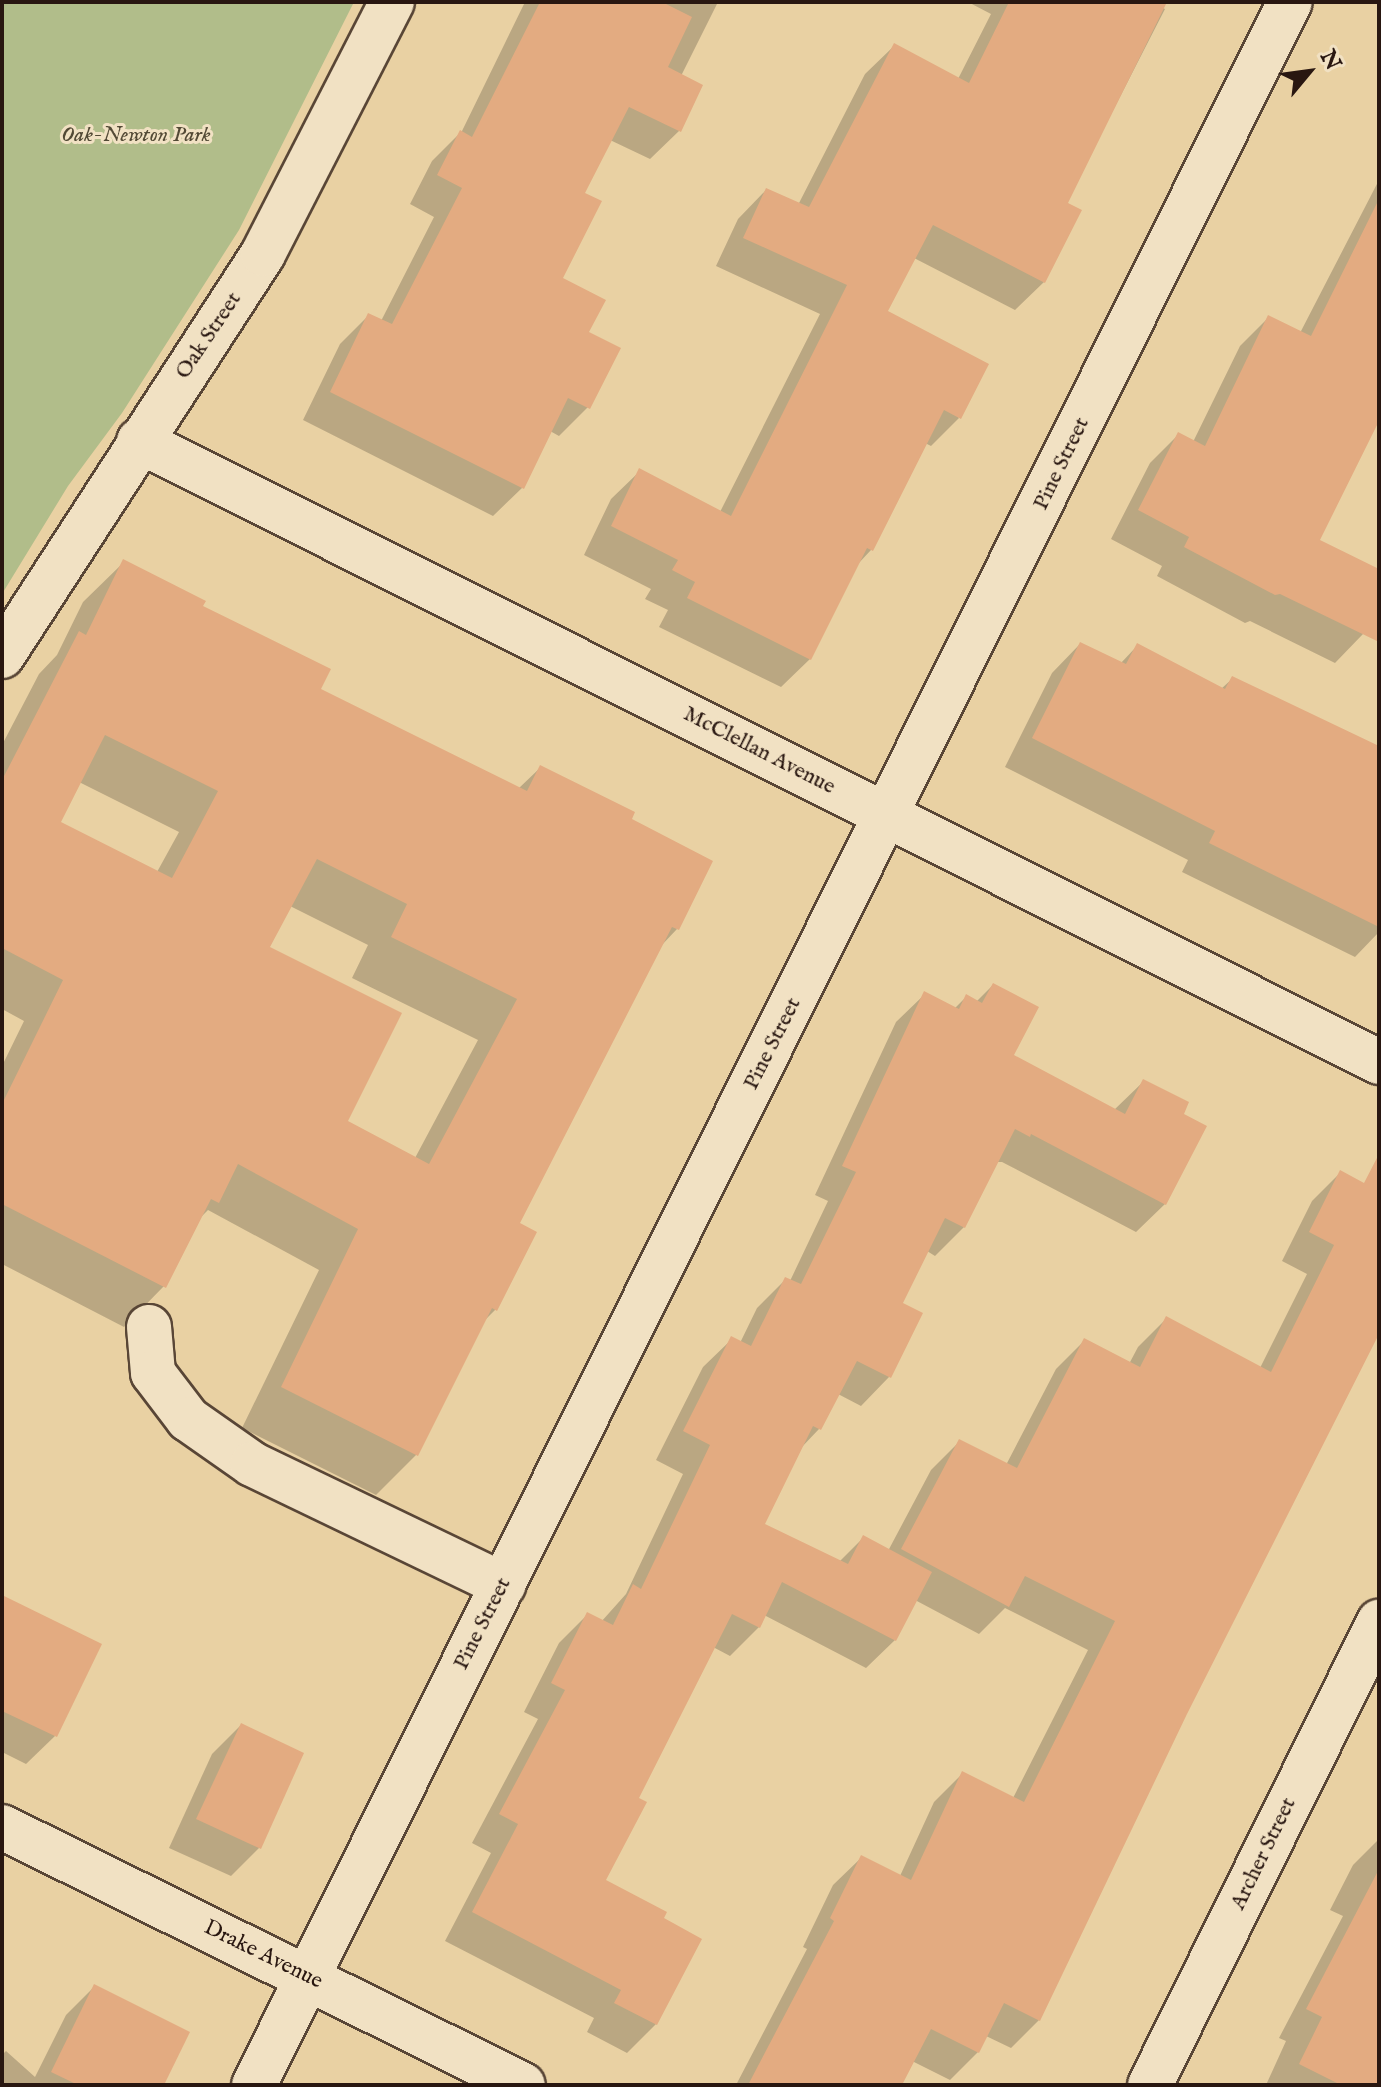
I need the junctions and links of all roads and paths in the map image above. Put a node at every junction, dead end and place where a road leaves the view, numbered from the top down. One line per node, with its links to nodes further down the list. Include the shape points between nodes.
1 (392, 2): 3 (street, Oak Street, via 263,254)
2 (1290, 2): 5 (street, Pine Street)
3 (139, 441): 4 (street, Oak Street); 5 (street, McClellan Avenue)
4 (2, 656)
5 (888, 816): 6 (street, McClellan Avenue); 8 (street, Pine Street)
6 (1379, 1062)
7 (149, 1327): 8 (street, via 153,1373 188,1419 252,1464)
8 (503, 1585): 11 (street, Pine Street)
9 (1379, 1622): 14 (street, Archer Street)
10 (2, 1827): 11 (street, Drake Avenue)
11 (307, 1976): 12 (street, Pine Street); 13 (street, Drake Avenue)
12 (254, 2085)
13 (523, 2085)
14 (1150, 2085)

